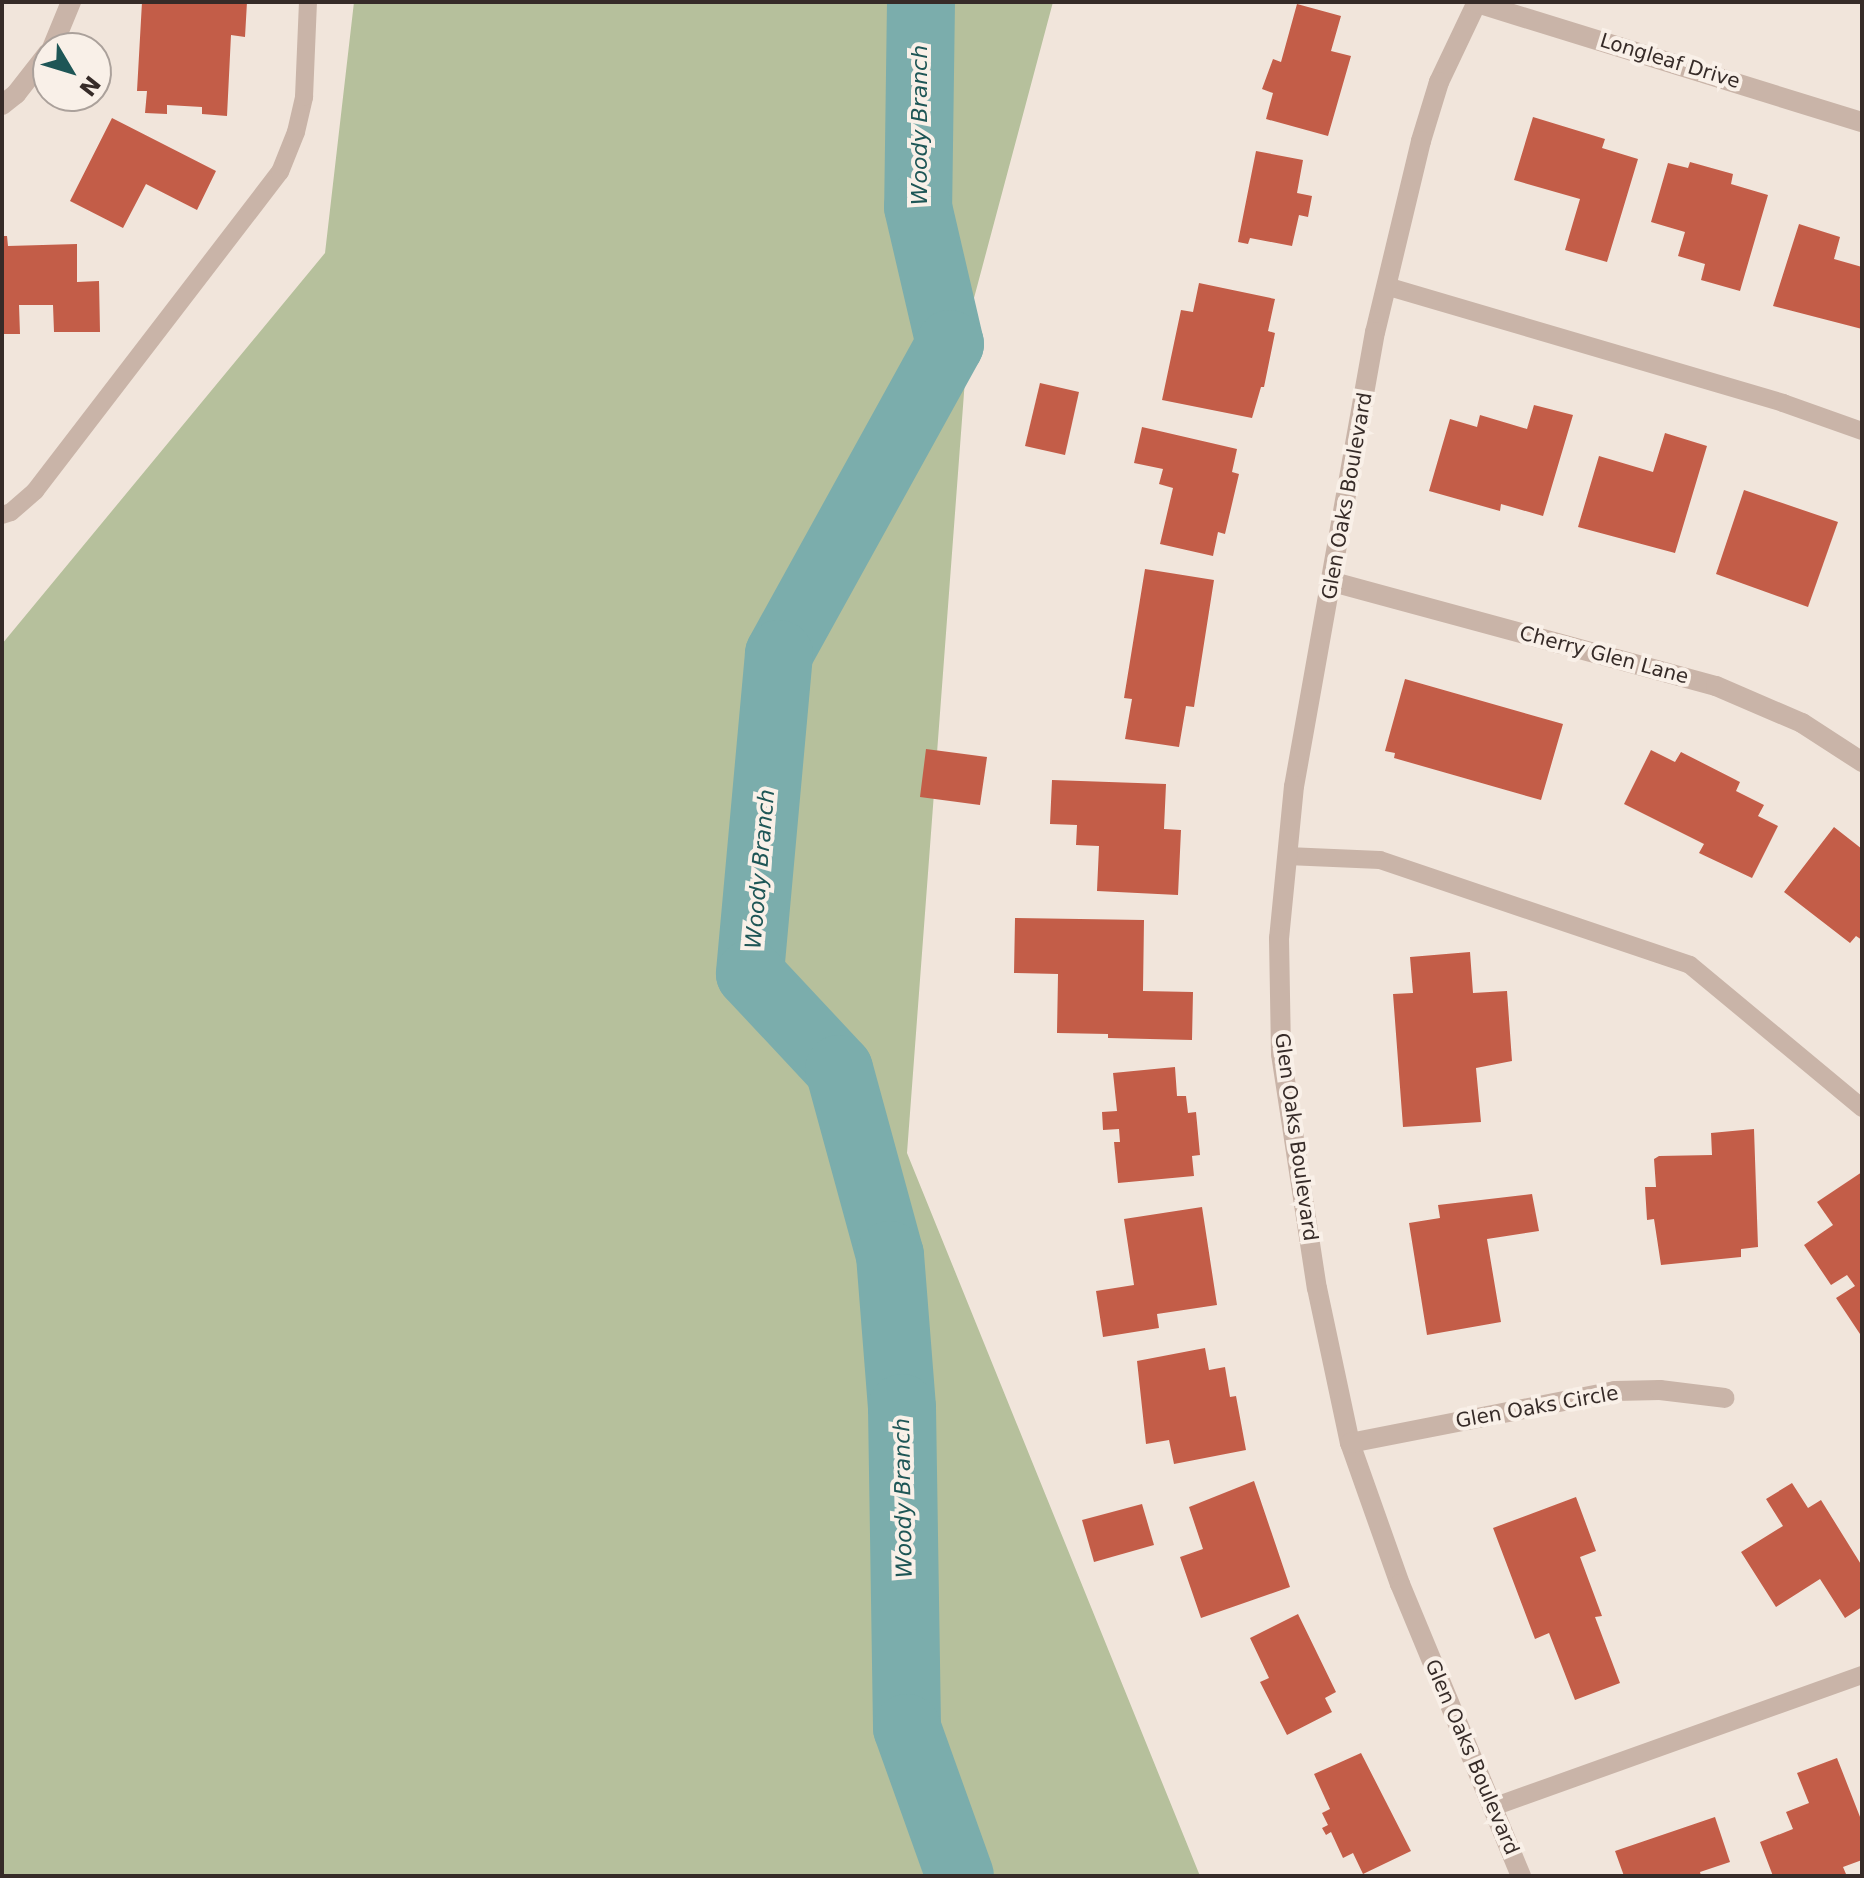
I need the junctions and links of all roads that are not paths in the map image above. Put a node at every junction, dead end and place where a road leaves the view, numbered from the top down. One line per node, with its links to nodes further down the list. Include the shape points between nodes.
1 (71, 2): 4 (street)
2 (308, 2): 10 (lane, via 304,97 280,172 35,491)
3 (1477, 2): 7 (street, Longleaf Drive); 8 (street, Glen Oaks Boulevard, via 1439,82)
4 (59, 32)
5 (32, 74): 6 (street)
6 (2, 105)
7 (1862, 122)
8 (1386, 286): 9 (lane); 11 (street, Glen Oaks Boulevard)
9 (1862, 431)
10 (2, 515)
11 (1333, 582): 12 (street, Cherry Glen Lane, via 1716,686 1802,723); 13 (street, Glen Oaks Boulevard, via 1294,786)
12 (1862, 762)
13 (1287, 856): 14 (lane, via 1380,860 1690,965); 16 (street, Glen Oaks Boulevard, via 1279,938 1281,1054 1317,1288)
14 (1862, 1108)
15 (1725, 1398): 16 (street, Glen Oaks Circle, via 1615,1391)
16 (1350, 1443): 18 (street, Glen Oaks Boulevard, via 1400,1584)
17 (1862, 1675): 18 (lane)
18 (1493, 1807): 19 (street, Glen Oaks Boulevard)
19 (1521, 1876)

